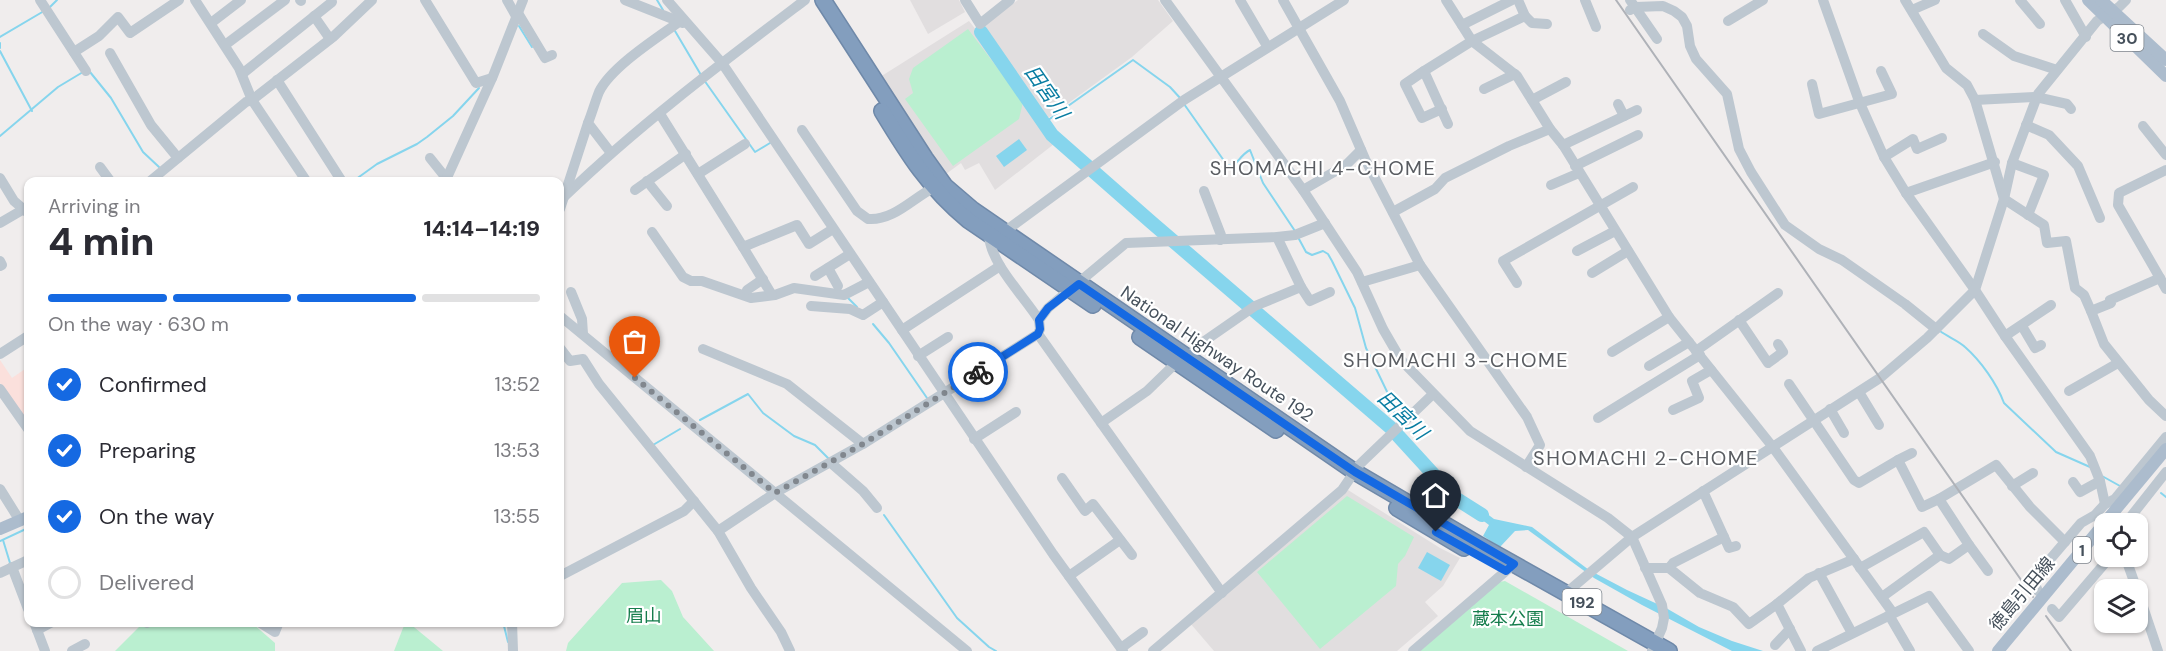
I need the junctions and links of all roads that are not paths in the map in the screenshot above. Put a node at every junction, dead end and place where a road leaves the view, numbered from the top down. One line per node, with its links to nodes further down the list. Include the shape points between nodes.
1 (40, 0): 55 (street)
2 (179, 0): 55 (street, via 130,33 118,17 99,36)
3 (195, 0): 42 (street)
4 (242, 0): 42 (street)
5 (285, 0): 53 (street)
6 (372, 0): 50 (street)
7 (425, 0): 68 (street, via 476,83)
8 (507, 0): 36 (street)
9 (523, 0): 36 (street)
10 (625, 0): 41 (street)
11 (667, 0): 41 (street)
12 (806, 0): 59 (street)
13 (811, 0): 119 (highway, National Highway Route 192 / 192)
14 (823, 0): 138 (highway, National Highway Route 192 / 192, via 945,186)
15 (965, 0): 16 (street, via 980,24)
16 (1010, 0)
17 (1165, 0): 67 (street)
18 (1240, 0): 54 (street)
19 (1283, 0): 46 (street)
20 (1344, 0): 46 (street)
21 (1446, 0): 45 (street)
22 (1512, 0): 45 (street)
23 (1518, 0): 39 (street)
24 (1585, 0): 47 (street)
25 (1763, 0): 40 (street)
26 (1823, 0): 77 (street)
27 (1935, 0): 34 (street)
28 (2020, 0): 44 (street)
29 (2065, 0): 49 (street)
30 (2088, 0): 37 (main road, 30)
31 (2101, 0): 37 (main road, 30)
32 (2126, 0): 37 (street)
33 (332, 2): 38 (street)
34 (1907, 3): 76 (street, via 1946,68 1967,85)
35 (1632, 6): 51 (street); 176 (street, via 1663,6 1682,17 1696,58 1727,94 1739,149 1785,225 1905,303)
36 (517, 14): 57 (street, via 545,58); 68 (street)
37 (2109, 14): 49 (street, via 2097,21); 58 (main road, 30); 66 (main road, 30)
38 (314, 16): 50 (street); 64 (street)
39 (1525, 16): 43 (street, via 1532,23); 52 (street)
40 (1728, 21)
41 (674, 22): 59 (street); 84 (street, via 611,77 600,90)
42 (211, 23): 53 (street)
43 (1547, 24)
44 (2040, 24)
45 (1462, 25): 52 (street)
46 (1299, 27): 54 (street); 94 (street, via 1340,101)
47 (1596, 27)
48 (1983, 34): 60 (street, via 2014,56)
49 (2085, 37): 60 (street)
50 (330, 39): 69 (street)
51 (1658, 39)
52 (1472, 41): 62 (street); 65 (street)
53 (225, 45): 64 (street)
54 (1267, 46): 67 (street)
55 (74, 52): 61 (street)
56 (110, 53): 99 (street, via 151,125)
57 (552, 55)
58 (2166, 60)
59 (722, 63): 82 (street); 135 (street)
60 (2057, 70): 73 (street)
61 (86, 71)
62 (1424, 71): 79 (street); 79 (street, via 1405,84 1422,118)
63 (1881, 71): 77 (street, via 1892,94)
64 (242, 74): 74 (street)
65 (1515, 74): 72 (street); 75 (street)
66 (2166, 75)
67 (1221, 76): 121 (street); 138 (street)
68 (492, 78): 113 (street)
69 (277, 81): 74 (street); 111 (street)
70 (1566, 82): 75 (street)
71 (1812, 84): 77 (street, via 1819,114)
72 (1484, 89)
73 (2036, 97): 76 (street); 81 (street, via 2067,104); 86 (street)
74 (252, 100): 99 (street); 110 (street)
75 (1532, 100): 88 (street)
76 (1975, 100): 101 (street)
77 (1859, 102): 98 (street)
78 (1618, 104): 83 (street)
79 (1442, 109): 85 (street)
80 (1637, 110): 83 (street)
81 (2071, 110)
82 (660, 114): 95 (street); 96 (street)
83 (1624, 116): 93 (street)
84 (588, 123): 95 (street); 124 (street)
85 (1448, 124)
86 (2026, 125): 102 (street); 132 (street, via 2049,135 2079,166)
87 (2143, 126): 97 (street)
88 (1550, 129): 93 (street); 130 (street, via 1444,178 1435,189)
89 (802, 130): 119 (street, via 858,211 868,219 885,218)
90 (1638, 135): 105 (street)
91 (1942, 138): 98 (street, via 1917,149 1913,139)
92 (745, 144): 107 (street)
93 (1563, 145): 105 (street)
94 (1361, 150): 121 (street, via 1347,165); 130 (street)
95 (610, 153): 124 (street)
96 (686, 154): 107 (street); 116 (street)
97 (2166, 155)
98 (1884, 157): 123 (street)
99 (178, 158): 109 (street)
100 (430, 158): 112 (street)
101 (1995, 162): 104 (street); 125 (street)
102 (2012, 163): 125 (street); 131 (street, via 2044,175)
103 (100, 167): 108 (street)
104 (1980, 167): 115 (street); 123 (street, via 1954,182)
105 (1577, 170): 117 (street); 126 (street)
106 (2166, 170): 152 (street, via 2119,193 2118,205)
107 (698, 174): 141 (street)
108 (107, 177)
109 (156, 177)
110 (304, 177)
111 (339, 177)
112 (444, 177)
113 (447, 177)
114 (0, 178): 128 (street)
115 (1983, 178)
116 (647, 181): 120 (street); 127 (street)
117 (1551, 185)
118 (1633, 187): 126 (street)
119 (933, 188): 138 (highway, National Highway Route 192 / 192, via 953,208)
120 (635, 189)
121 (1303, 190): 134 (street)
122 (1204, 191): 140 (street)
123 (1906, 193): 161 (street)
124 (565, 196)
125 (2004, 199): 131 (street); 161 (street)
126 (1599, 205): 136 (street); 156 (street, via 1503,261)
127 (667, 206)
128 (24, 209)
129 (24, 212): 133 (street)
130 (1393, 212): 146 (street)
131 (2028, 215): 170 (street, via 2044,225 2047,243 2066,242 2075,288 2084,295)
132 (2100, 218)
133 (0, 223)
134 (1325, 223): 139 (street); 155 (street)
135 (833, 229): 141 (street, via 809,244 796,225); 144 (street)
136 (1615, 231): 142 (street); 143 (street)
137 (652, 232): 166 (street, via 683,277 751,298)
138 (996, 233): 148 (street, via 989,245); 158 (highway, National Highway Route 192 / 192)
139 (1277, 237): 140 (street); 159 (street)
140 (1220, 240): 158 (street, via 1126,243)
141 (743, 247): 153 (street)
142 (1577, 251)
143 (1628, 251): 150 (street); 171 (street)
144 (850, 254): 149 (street); 154 (street)
145 (0, 261): 147 (street)
146 (1420, 264): 155 (street); 215 (street, via 1527,417)
147 (0, 266)
148 (1000, 266): 173 (street); 177 (street)
149 (828, 268): 151 (street); 157 (street)
150 (1592, 273)
151 (815, 276)
152 (2160, 278): 162 (street); 170 (street)
153 (763, 279): 160 (street); 166 (street)
154 (869, 282): 166 (street, via 844,295 794,288); 167 (street)
155 (1362, 282): 201 (street, via 1401,360)
156 (1517, 284)
157 (838, 286)
158 (1074, 287): 173 (street); 192 (highway, National Highway Route 192 / 192)
159 (1301, 287): 164 (street, via 1310,302); 192 (street, via 1252,308)
160 (747, 290)
161 (1975, 290): 176 (street); 180 (street)
162 (2166, 290)
163 (571, 292): 178 (street, via 582,319)
164 (1330, 292)
165 (1778, 293): 174 (street)
166 (772, 295)
167 (883, 302): 169 (street, via 863,315 850,309); 177 (street)
168 (2051, 305): 175 (street)
169 (812, 306)
170 (2091, 311): 193 (street, via 2104,344)
171 (1669, 317): 183 (street); 187 (street)
172 (564, 319): 178 (street)
173 (1039, 320): 179 (street)
174 (1739, 320): 184 (street, via 1768,363 1783,352); 189 (street)
175 (2022, 326): 180 (street); 185 (street, via 2035,348)
176 (1936, 329): 199 (street, via 1886,374)
177 (902, 330): 191 (street)
178 (583, 334): 234 (street)
179 (1038, 334): 200 (street); 209 (street)
180 (2004, 336): 226 (street, via 2090,456)
181 (948, 337): 191 (street)
182 (24, 339): 190 (street)
183 (1689, 342): 189 (street); 194 (street)
184 (1778, 344)
185 (2041, 345)
186 (703, 349): 216 (street, via 787,384)
187 (1612, 352)
188 (564, 353): 236 (street, via 570,361 583,359 598,384)
189 (1698, 353): 195 (street); 206 (street)
190 (0, 354)
191 (918, 356): 200 (street)
192 (1182, 360): 209 (street); 227 (highway, National Highway Route 192 / 192)
193 (2118, 363): 198 (street); 205 (street)
194 (1649, 366)
195 (1711, 370): 202 (street, via 1692,381 1699,398); 217 (street)
196 (1789, 384): 207 (street)
197 (0, 389): 208 (street)
198 (2069, 391)
199 (1859, 392): 203 (street); 210 (street)
200 (943, 393): 214 (street); 216 (street)
201 (1433, 394): 223 (street, via 1470,431); 227 (street)
202 (1673, 410)
203 (1830, 410): 207 (street); 211 (street)
204 (1016, 412): 214 (street)
205 (2166, 416)
206 (1598, 418)
207 (1814, 419): 217 (street); 220 (street, via 1859,483)
208 (24, 423)
209 (1101, 423): 266 (street)
210 (1879, 425)
211 (1844, 433)
212 (1549, 435): 215 (street)
213 (2166, 437): 237 (street, via 2115,499)
214 (974, 439): 264 (street)
215 (1538, 440): 223 (street, via 1540,445)
216 (863, 444): 222 (street)
217 (1772, 446): 232 (street); 254 (street)
218 (2166, 449): 295 (main road, 徳島引田線 / 1)
219 (1912, 453): 220 (street)
220 (1898, 460): 235 (street, via 1922,507)
221 (2166, 461): 239 (main road, 1)
222 (831, 462): 234 (street); 238 (street)
223 (1526, 467): 244 (street)
224 (2166, 472): 230 (street)
225 (2033, 473): 231 (street)
226 (2098, 474): 229 (street, via 2080,492); 237 (street)
227 (1352, 476): 257 (highway, National Highway Route 192 / 192); 266 (street, via 1342,490)
228 (1062, 478): 246 (street, via 1085,511 1093,504)
229 (2073, 482)
230 (2162, 485): 240 (street)
231 (2012, 486): 235 (street, via 1996,465); 247 (street)
232 (1703, 490): 244 (street); 245 (street)
233 (1, 492): 241 (street)
234 (775, 493): 243 (street); 288 (street)
235 (1939, 499): 248 (street)
236 (694, 501): 243 (street); 263 (street, via 684,511)
237 (2105, 504): 247 (street, via 2098,518 2081,523)
238 (878, 508)
239 (2123, 513)
240 (2135, 513)
241 (24, 519): 242 (main road)
242 (0, 530)
243 (718, 531): 287 (street)
244 (1632, 537): 258 (street); 267 (street)
245 (1724, 537): 249 (street, via 1729,548); 259 (street)
246 (1120, 540): 251 (street); 264 (street)
247 (2065, 542): 265 (street, via 2036,577)
248 (1969, 545): 252 (street, via 1949,559); 260 (street)
249 (1736, 546)
250 (2094, 547): 296 (main road, 1)
251 (1132, 555)
252 (1940, 555): 254 (street, via 1924,532); 268 (street)
253 (24, 562): 255 (street)
254 (1857, 563): 262 (street); 268 (street)
255 (12, 567): 261 (street); 269 (street)
256 (2102, 567): 271 (street, via 2059,617)
257 (1510, 568): 267 (highway, National Highway Route 192 / 192); 282 (highway, National Highway Route 192 / 192); 290 (street)
258 (1645, 568): 259 (street); 282 (street, via 1664,618)
259 (1669, 568): 270 (street, via 1700,593 1733,607 1749,624)
260 (1988, 571)
261 (0, 573)
262 (1819, 573): 270 (street); 278 (street)
263 (564, 574)
264 (1070, 576): 283 (street)
265 (2038, 591)
266 (1222, 593): 289 (street)
267 (1566, 593): 282 (highway, National Highway Route 192 / 192)
268 (1882, 597): 272 (street)
269 (24, 598)
270 (1777, 604): 276 (street)
271 (2052, 609)
272 (1891, 614): 278 (street); 293 (street); 294 (street, via 1929,596)
273 (2148, 618): 281 (street)
274 (35, 627): 284 (street)
275 (512, 627): 286 (street)
276 (1790, 629): 280 (street); 291 (street)
277 (1143, 632): 283 (street)
278 (1852, 633): 292 (street)
279 (85, 644): 285 (street)
280 (1775, 645)
281 (2160, 648)
282 (1657, 649)
283 (1122, 650)
284 (45, 651)
285 (72, 651)
286 (513, 651)
287 (790, 651)
288 (967, 651)
289 (1153, 651)
290 (1413, 651)
291 (1801, 651)
292 (1817, 651)
293 (1910, 651)
294 (1970, 651)
295 (1998, 651)
296 (2008, 651)

